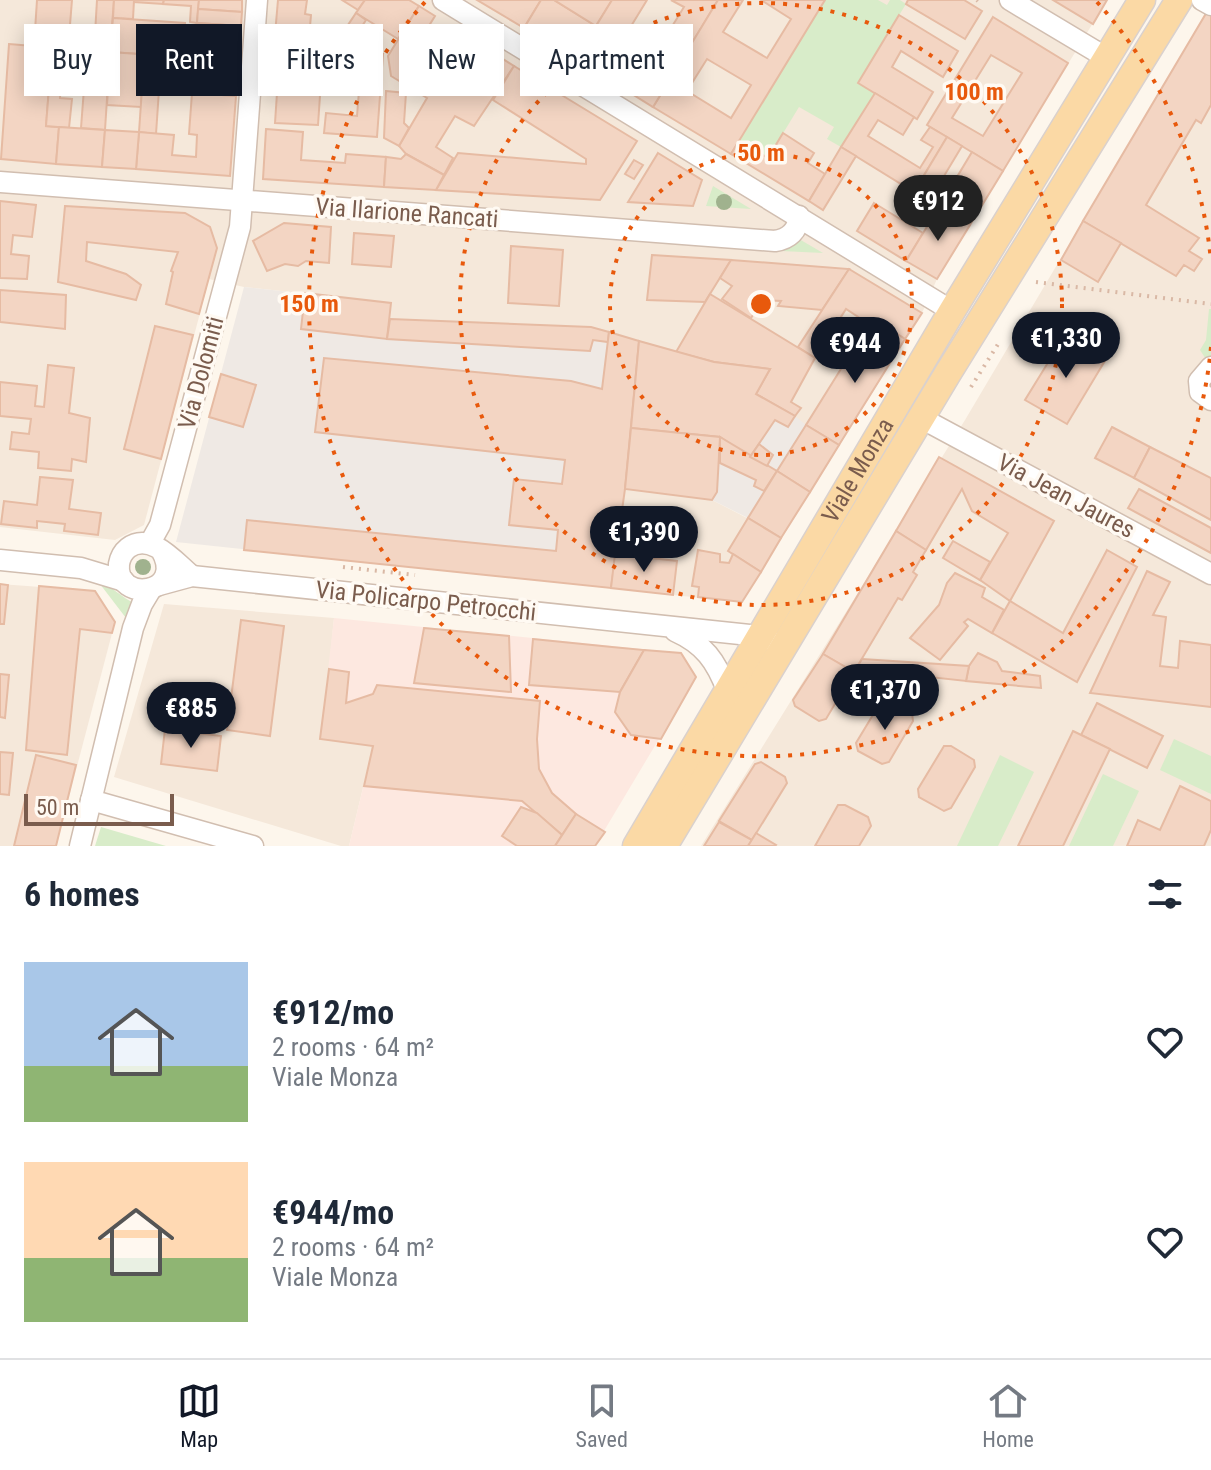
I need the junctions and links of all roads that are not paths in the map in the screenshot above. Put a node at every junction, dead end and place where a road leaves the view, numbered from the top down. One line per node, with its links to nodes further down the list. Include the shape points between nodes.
1 (257, 0): 11 (street, Via Dolomiti)
2 (443, 0): 12 (street)
3 (1010, 0): 8 (street)
4 (1142, 0): 8 (main road, Viale Monza)
5 (1179, 0): 9 (main road, Viale Monza)
6 (1202, 0): 7 (street)
7 (1211, 5)
8 (1107, 58): 9 (main road); 13 (main road, Viale Monza)
9 (1133, 75): 16 (main road, Viale Monza)
10 (0, 182): 11 (street, Via Ilarione Rancati)
11 (242, 200): 12 (street, Via Ilarione Rancati, via 775,241 794,231); 17 (street, Via Dolomiti, via 240,227)
12 (799, 216): 13 (street)
13 (952, 311): 26 (main road, Viale Monza)
14 (1211, 367): 15 (street, via 1199,381 1200,392)
15 (1211, 400)
16 (921, 418): 21 (street, Via Jean Jaures); 27 (main road, Viale Monza)
17 (156, 547): 18 (street, via 139,543); 22 (street); 24 (street, Via Dolomiti, via 167,567)
18 (124, 552): 20 (street); 23 (street, via 119,565)
19 (0, 560): 20 (street)
20 (81, 568): 23 (street)
21 (1211, 574)
22 (192, 576): 24 (street, Via Policarpo Petrocchi); 25 (street, Via Policarpo Petrocchi)
23 (124, 581): 24 (street, via 134,589)
24 (155, 587): 29 (street, Via Dolomiti, via 133,628)
25 (660, 625): 26 (street, Via Policarpo Petrocchi); 28 (street, Via Policarpo Petrocchi, via 706,651)
26 (759, 636): 27 (street); 28 (main road, Viale Monza)
27 (785, 647): 30 (main road, Viale Monza)
28 (727, 690): 33 (main road, Viale Monza)
29 (91, 800): 31 (street, Via Dolomiti); 32 (street)
30 (670, 839)
31 (80, 846)
32 (253, 846)
33 (636, 846)

